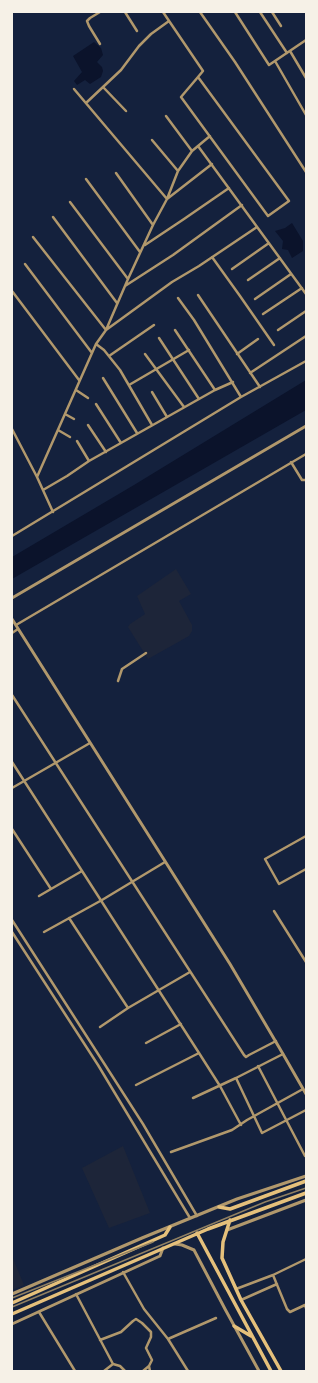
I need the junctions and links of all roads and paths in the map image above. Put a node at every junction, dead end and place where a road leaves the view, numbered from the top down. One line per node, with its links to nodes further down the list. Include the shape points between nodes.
1 (100, 12): 12 (street, via 87,21)
2 (125, 12): 10 (street)
3 (163, 12): 8 (street)
4 (200, 12): 29 (street)
5 (235, 12): 14 (street, via 269,65)
6 (260, 12): 13 (street)
7 (272, 12): 9 (street)
8 (169, 20): 15 (street, via 203,71); 17 (street, via 139,46)
9 (281, 26)
10 (137, 31)
11 (306, 40): 13 (street)
12 (100, 44)
13 (289, 52): 14 (street); 16 (street)
14 (275, 61): 21 (street)
15 (198, 77): 23 (street, via 181,97); 23 (street, via 289,201 268,216)
16 (306, 78)
17 (103, 86): 19 (street); 20 (street)
18 (74, 89): 19 (street)
19 (86, 102): 33 (street)
20 (126, 111)
21 (306, 115)
22 (166, 116): 26 (street)
23 (210, 136): 25 (street)
24 (152, 140): 28 (street)
25 (198, 146): 26 (street); 27 (street)
26 (192, 151): 28 (street)
27 (212, 164): 32 (street); 33 (street)
28 (178, 172): 33 (street)
29 (306, 172)
30 (116, 173): 37 (street)
31 (86, 179): 42 (street)
32 (229, 188): 35 (street); 41 (street)
33 (167, 199): 37 (street)
34 (70, 202): 48 (street)
35 (242, 205): 38 (street); 50 (street, via 159,265)
36 (53, 217): 57 (street)
37 (153, 225): 41 (street)
38 (257, 227): 40 (street); 43 (street)
39 (33, 237): 61 (street)
40 (269, 243): 44 (street); 46 (street)
41 (144, 245): 42 (street)
42 (140, 252): 48 (street)
43 (212, 257): 61 (street, via 172,282); 68 (street)
44 (280, 258): 47 (street); 49 (street)
45 (25, 264): 70 (street)
46 (232, 269)
47 (291, 274): 51 (street); 56 (street)
48 (128, 279): 50 (street)
49 (248, 280)
50 (124, 286): 57 (street)
51 (302, 288): 53 (street); 59 (street)
52 (12, 291): 79 (street)
53 (305, 292)
54 (198, 295): 72 (street)
55 (178, 298): 80 (street)
56 (255, 299)
57 (118, 303): 61 (street)
58 (306, 311): 63 (street)
59 (263, 314)
60 (154, 325): 73 (street)
61 (106, 330): 67 (street)
62 (175, 330): 69 (street)
63 (278, 330)
64 (306, 336): 77 (street)
65 (159, 338): 74 (street)
66 (258, 338): 72 (street)
67 (96, 344): 70 (street); 73 (street)
68 (274, 345)
69 (189, 350): 74 (street); 84 (street)
70 (92, 353): 79 (street)
71 (145, 354): 76 (street)
72 (237, 354): 77 (street)
73 (109, 356): 81 (street)
74 (173, 359): 76 (street); 88 (street)
75 (306, 361): 82 (street)
76 (157, 369): 81 (street); 90 (street)
77 (250, 373): 82 (street)
78 (103, 378): 99 (street)
79 (80, 381): 83 (street)
80 (233, 382): 84 (street); 87 (street)
81 (129, 385): 95 (street)
82 (260, 387): 87 (street)
83 (76, 390): 86 (street); 91 (street)
84 (215, 390): 88 (street)
85 (152, 392): 92 (street)
86 (88, 398)
87 (241, 398): 110 (street)
88 (199, 399): 90 (street)
89 (96, 404): 102 (street)
90 (184, 407): 92 (street)
91 (65, 414): 93 (street); 98 (street)
92 (167, 417): 95 (street)
93 (74, 419)
94 (88, 425): 103 (street)
95 (152, 425): 99 (street)
96 (306, 426): 112 (street)
97 (12, 429): 107 (street)
98 (58, 430): 100 (street); 107 (street)
99 (137, 434): 102 (street)
100 (70, 437)
101 (77, 441): 105 (street)
102 (121, 443): 103 (street)
103 (106, 452): 105 (street)
104 (306, 454): 106 (street)
105 (89, 461): 109 (street)
106 (291, 462): 108 (street, via 302,480); 114 (street)
107 (37, 477): 109 (street)
108 (306, 480)
109 (43, 490): 110 (street)
110 (53, 512): 111 (street)
111 (12, 536)
112 (12, 598)
113 (12, 619): 114 (street)
114 (16, 625): 115 (street)
115 (18, 629): 116 (street); 120 (street)
116 (12, 633)
117 (146, 654): 118 (street, via 122,668)
118 (118, 681)
119 (12, 695): 122 (street)
120 (90, 743): 122 (street); 127 (street)
121 (12, 762): 123 (street)
122 (56, 763): 123 (street); 130 (street)
123 (25, 781): 124 (street); 129 (street)
124 (12, 788)
125 (12, 829): 131 (street)
126 (306, 836): 128 (street, via 265,859 279,884)
127 (165, 862): 130 (street); 145 (street)
128 (306, 869)
129 (82, 871): 131 (street); 133 (street)
130 (132, 882): 133 (street); 140 (street)
131 (51, 889): 132 (street)
132 (39, 896)
133 (102, 900): 135 (street); 141 (street)
134 (274, 911): 139 (street)
135 (69, 918): 138 (street); 142 (street)
136 (12, 920): 168 (street, via 139,1117)
137 (12, 932): 169 (street, via 98,1065)
138 (44, 932)
139 (306, 962)
140 (190, 972): 141 (street); 145 (street, via 246,1057)
141 (159, 991): 142 (street); 143 (street)
142 (128, 1008): 144 (street)
143 (181, 1024): 146 (street); 147 (street)
144 (100, 1027)
145 (276, 1041): 148 (street)
146 (146, 1043)
147 (199, 1053): 151 (street); 152 (street)
148 (284, 1054): 149 (street); 153 (street)
149 (258, 1066): 150 (street); 156 (street)
150 (236, 1078): 152 (street); 158 (street)
151 (136, 1085)
152 (220, 1086): 155 (street); 160 (street)
153 (303, 1089): 154 (street); 156 (street)
154 (306, 1094)
155 (193, 1098)
156 (278, 1103): 158 (street); 159 (street)
157 (306, 1110): 159 (street)
158 (255, 1115): 159 (street, via 262,1133); 160 (street)
159 (286, 1120): 162 (street)
160 (241, 1124): 161 (street, via 232,1130)
161 (171, 1152)
162 (305, 1156)
163 (306, 1176): 167 (street)
164 (306, 1181): 167 (main road, via 230,1209)
165 (306, 1193): 170 (main road)
166 (306, 1200): 172 (street)
167 (219, 1207): 168 (street)
168 (197, 1216): 169 (street)
169 (190, 1218): 171 (street)
170 (230, 1220): 172 (main road); 173 (main road)
171 (170, 1226): 181 (street); 184 (main road, via 165,1235)
172 (227, 1230): 180 (main road, via 222,1258)
173 (197, 1233): 174 (main road); 191 (main road)
174 (172, 1244): 175 (main road); 190 (street, via 194,1250)
175 (163, 1248): 177 (street, via 160,1256); 187 (main road)
176 (306, 1259): 178 (street)
177 (123, 1272): 182 (street); 192 (street, via 144,1309)
178 (272, 1275): 179 (street); 180 (street)
179 (277, 1284): 183 (street); 185 (street, via 290,1312)
180 (236, 1289): 183 (main road)
181 (12, 1294)
182 (76, 1294): 186 (street); 193 (street)
183 (241, 1300): 204 (main road)
184 (12, 1303)
185 (306, 1306)
186 (39, 1312): 189 (street); 196 (street)
187 (12, 1314)
188 (216, 1318): 192 (street)
189 (12, 1324)
190 (234, 1326): 191 (main road); 202 (street)
191 (252, 1337): 203 (main road)
192 (168, 1339): 201 (street)
193 (100, 1340): 194 (street); 195 (street, via 121,1332 136,1319 150,1332 151,1337 146,1348 152,1360)
194 (113, 1364): 197 (street); 198 (street)
195 (149, 1366): 199 (street); 200 (street)
196 (75, 1371)
197 (104, 1371)
198 (125, 1371)
199 (143, 1371)
200 (150, 1371)
201 (188, 1371)
202 (259, 1371)
203 (270, 1371)
204 (281, 1371)

